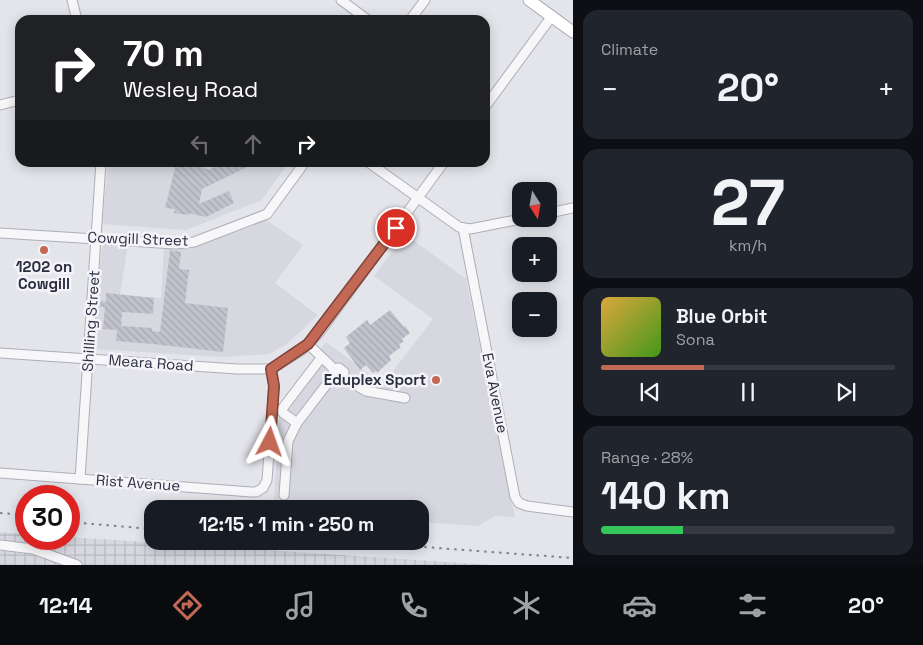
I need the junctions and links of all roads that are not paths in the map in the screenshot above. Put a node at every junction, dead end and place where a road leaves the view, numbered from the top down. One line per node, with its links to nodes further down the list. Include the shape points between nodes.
1 (72, 0): 5 (street)
2 (341, 0): 6 (street)
3 (425, 0): 7 (street)
4 (529, 0): 8 (main road)
5 (76, 15)
6 (361, 15)
7 (414, 15)
8 (552, 16): 9 (main road); 10 (street)
9 (573, 32)
10 (490, 100)
11 (15, 101): 12 (street)
12 (0, 105)
13 (101, 167): 23 (street, Shilling Street)
14 (301, 167): 23 (street, Cowgill Street, via 267,214 198,241 185,244)
15 (375, 167): 17 (street)
16 (440, 167): 17 (street)
17 (417, 199): 21 (street); 24 (street)
18 (573, 208): 19 (street)
19 (558, 211)
20 (512, 221): 21 (street)
21 (463, 228): 35 (street, Eva Avenue, via 515,497 527,506)
22 (0, 233): 23 (street, Cowgill Street)
23 (96, 238): 27 (street, Shilling Street)
24 (308, 344): 26 (street); 28 (street)
25 (0, 353): 27 (street, Meara Road)
26 (321, 358): 29 (street); 31 (street, via 282,409)
27 (88, 359): 28 (street, Meara Road); 33 (street, Shilling Street)
28 (271, 369): 33 (street, Rist Avenue, via 274,386 266,484 263,488 256,492)
29 (337, 374): 30 (street, via 366,391); 31 (street)
30 (405, 398)
31 (297, 423): 34 (street, via 288,441)
32 (0, 473): 33 (street, Rist Avenue)
33 (80, 479)
34 (284, 495)
35 (573, 512)
36 (0, 545): 37 (street)
37 (52, 555): 38 (street); 39 (street)
38 (56, 565)
39 (77, 565)

